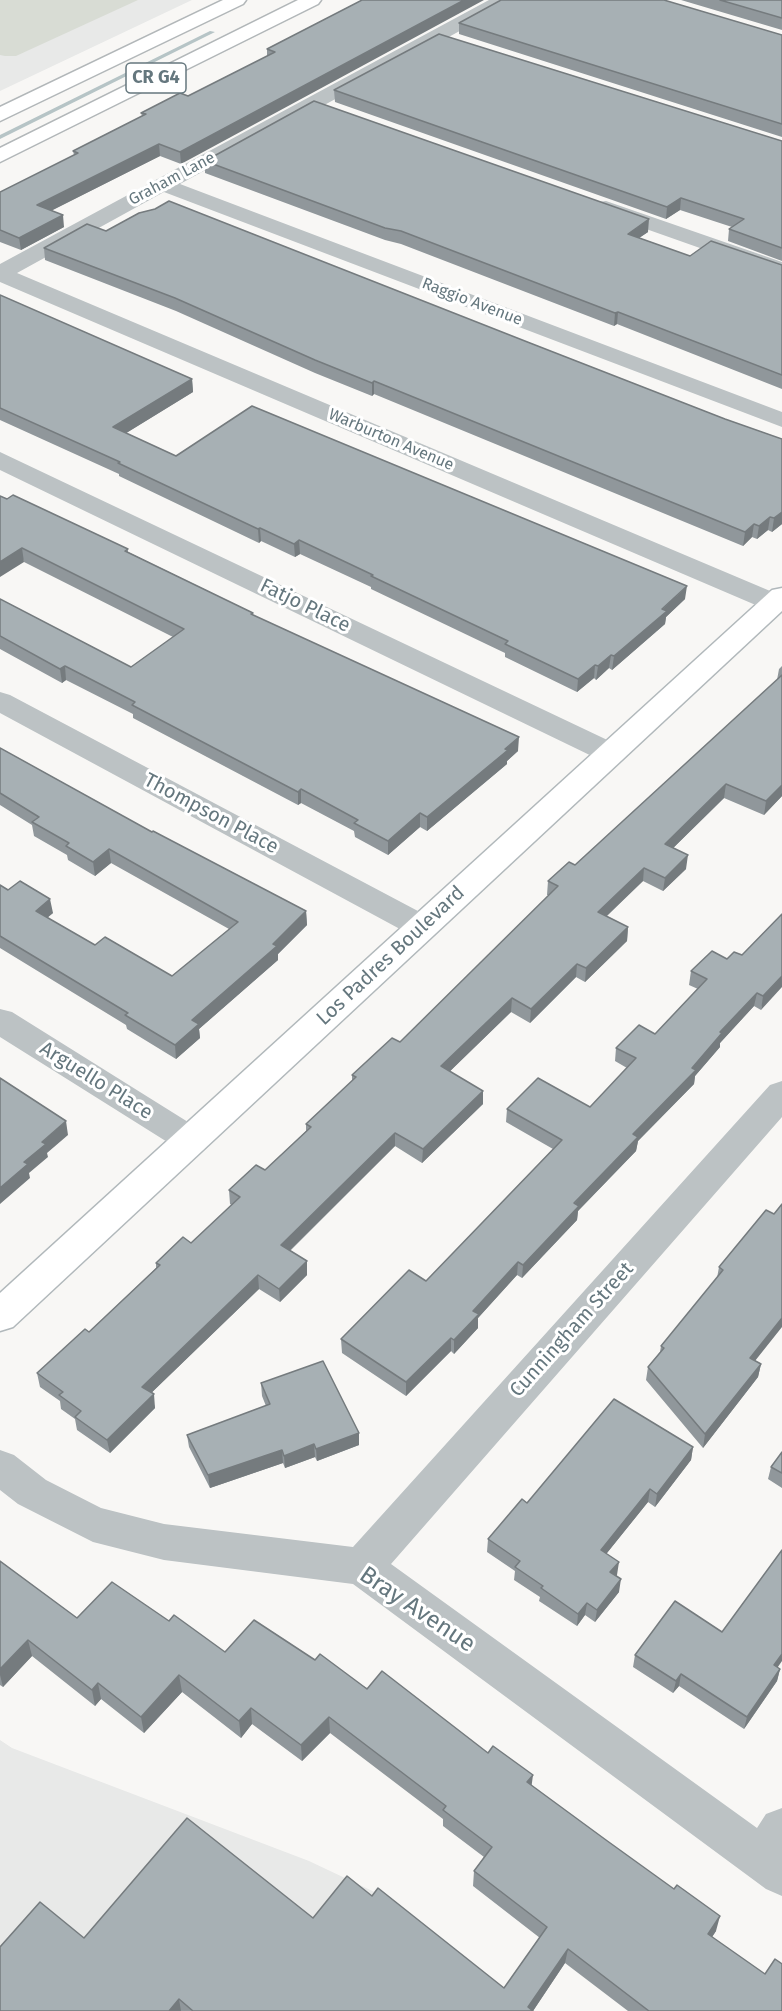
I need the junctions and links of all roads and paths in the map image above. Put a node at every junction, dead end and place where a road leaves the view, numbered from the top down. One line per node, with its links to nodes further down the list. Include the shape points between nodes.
1 (237, 0): 8 (main road, CR G4)
2 (312, 0): 9 (main road, CR G4)
3 (504, 0): 4 (street, Graham Lane)
4 (437, 36): 5 (street); 6 (street, Graham Lane)
5 (467, 45)
6 (312, 104): 7 (street); 10 (street, Graham Lane)
7 (339, 113)
8 (0, 115)
9 (0, 156)
10 (162, 184): 13 (street, Graham Lane); 14 (street, Raggio Avenue)
11 (582, 199): 12 (street)
12 (782, 270)
13 (0, 274): 16 (street, Warburton Avenue)
14 (782, 420)
15 (0, 460): 18 (street, Fatjo Place)
16 (780, 601): 18 (main road, Los Padres Boulevard)
17 (0, 701): 19 (street, Thompson Place)
18 (610, 753): 19 (main road, Los Padres Boulevard)
19 (422, 927): 22 (main road, Los Padres Boulevard)
20 (0, 1021): 22 (street, Arguello Place)
21 (782, 1094): 25 (street, Cunningham Street)
22 (192, 1141): 23 (main road, Los Padres Boulevard)
23 (0, 1316)
24 (0, 1467): 25 (street, Bray Avenue, via 32,1492 93,1524 164,1542)
25 (362, 1567): 26 (street, Bray Avenue)
26 (775, 1854)

